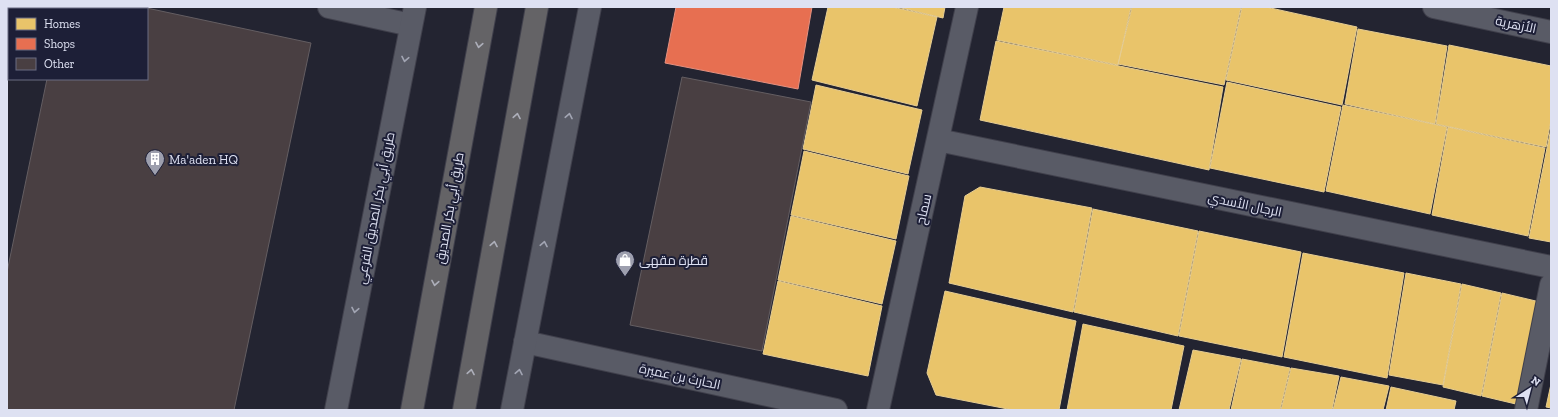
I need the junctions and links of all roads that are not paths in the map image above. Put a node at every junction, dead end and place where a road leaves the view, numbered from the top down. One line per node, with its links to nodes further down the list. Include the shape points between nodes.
1 (8, 7): 8 (street)
2 (329, 7): 9 (street)
3 (486, 7): 16 (main road, طريق أبي بكر الصديق, one-way to 16)
4 (537, 7): 17 (main road, one-way to 4)
5 (590, 7): 14 (street, one-way to 5)
6 (967, 7): 11 (street, سماح)
7 (1434, 7): 10 (street, الأزهرية)
8 (7, 14)
9 (413, 16): 15 (street, طريق أبي بكر الصديق الفرعي, one-way to 15)
10 (1551, 32)
11 (938, 140): 12 (street, الرجال الأسدي); 20 (street, سماح)
12 (1551, 267)
13 (1551, 285): 21 (street)
14 (525, 342): 18 (street, one-way to 14); 19 (street, الحارث بن عميرة)
15 (336, 410)
16 (412, 410)
17 (464, 410)
18 (512, 410)
19 (836, 410)
20 (878, 410)
21 (1526, 410)

